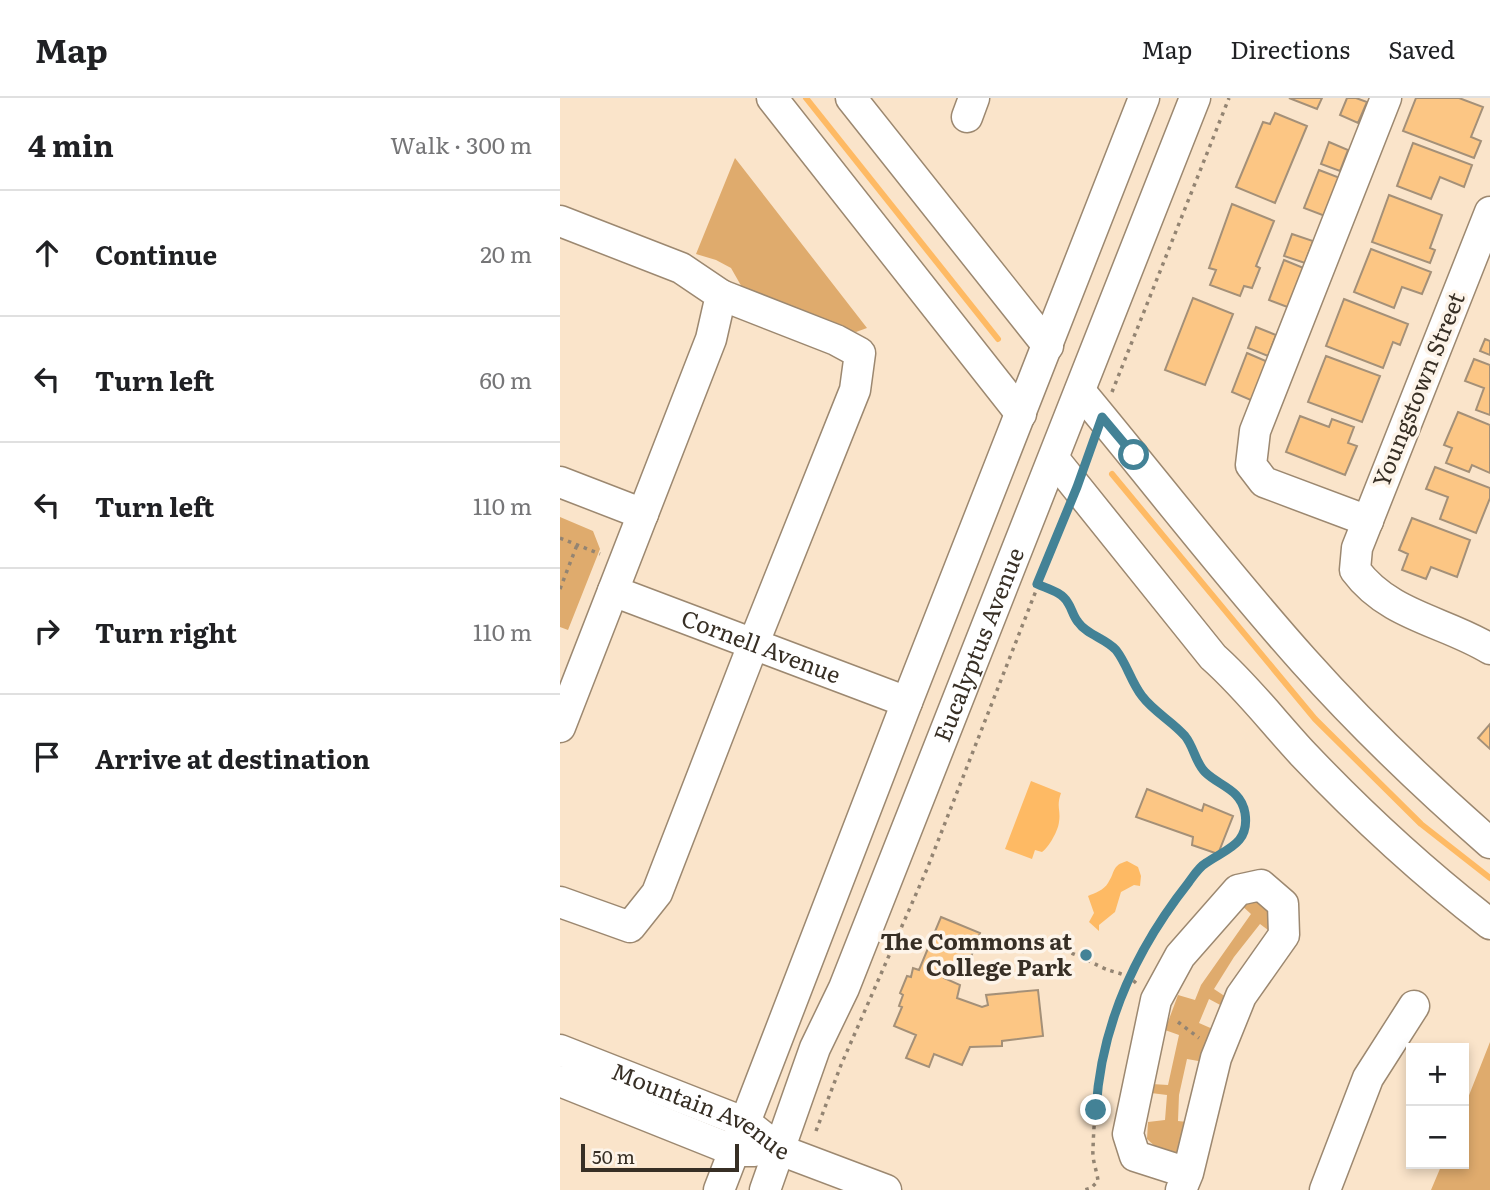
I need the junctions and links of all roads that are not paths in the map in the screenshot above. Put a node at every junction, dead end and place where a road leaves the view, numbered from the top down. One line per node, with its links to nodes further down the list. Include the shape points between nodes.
1 (772, 98): 11 (street)
2 (851, 98): 9 (street)
3 (1144, 98): 9 (street, Eucalyptus Avenue)
4 (1195, 98): 10 (street, Eucalyptus Avenue)
5 (1386, 98): 15 (street, via 1255,431 1251,465 1264,482)
6 (1490, 212): 15 (street, Youngstown Street)
7 (560, 221): 8 (street, via 681,268)
8 (721, 295): 14 (street, via 711,339); 17 (street, via 860,353 855,390)
9 (1048, 346): 11 (street, Eucalyptus Avenue)
10 (1080, 391): 12 (street, Eucalyptus Avenue); 21 (street, via 1303,661 1376,738)
11 (1021, 414): 19 (street, Eucalyptus Avenue)
12 (1054, 459): 23 (street, via 1213,657 1356,807); 28 (street, Eucalyptus Avenue, via 816,1048)
13 (560, 482): 14 (street)
14 (643, 514): 16 (street)
15 (1367, 521): 18 (street, Youngstown Street, via 1355,570 1368,587 1392,605)
16 (613, 591): 17 (street, Cornell Avenue); 20 (street)
17 (753, 645): 19 (street, Cornell Avenue); 22 (street, via 657,893 631,927)
18 (1490, 649)
19 (906, 702): 27 (street, Eucalyptus Avenue)
20 (560, 727)
21 (1490, 843)
22 (560, 902)
23 (1490, 924)
24 (1414, 1006): 34 (street, via 1368,1078)
25 (560, 1050): 27 (street, Mountain Avenue)
26 (560, 1081): 29 (street, Mountain Avenue)
27 (746, 1123): 28 (street, Mountain Avenue); 29 (street, Eucalyptus Avenue)
28 (780, 1150): 29 (street, Mountain Avenue); 32 (street, Eucalyptus Avenue); 33 (street)
29 (735, 1151): 31 (street, Eucalyptus Avenue)
30 (1185, 1182): 30 (street, via 1216,1058 1241,996 1284,935 1283,904 1261,885 1238,890 1180,956 1156,1000 1128,1134 1135,1156)
31 (719, 1190)
32 (765, 1190)
33 (886, 1190)
34 (1325, 1190)

